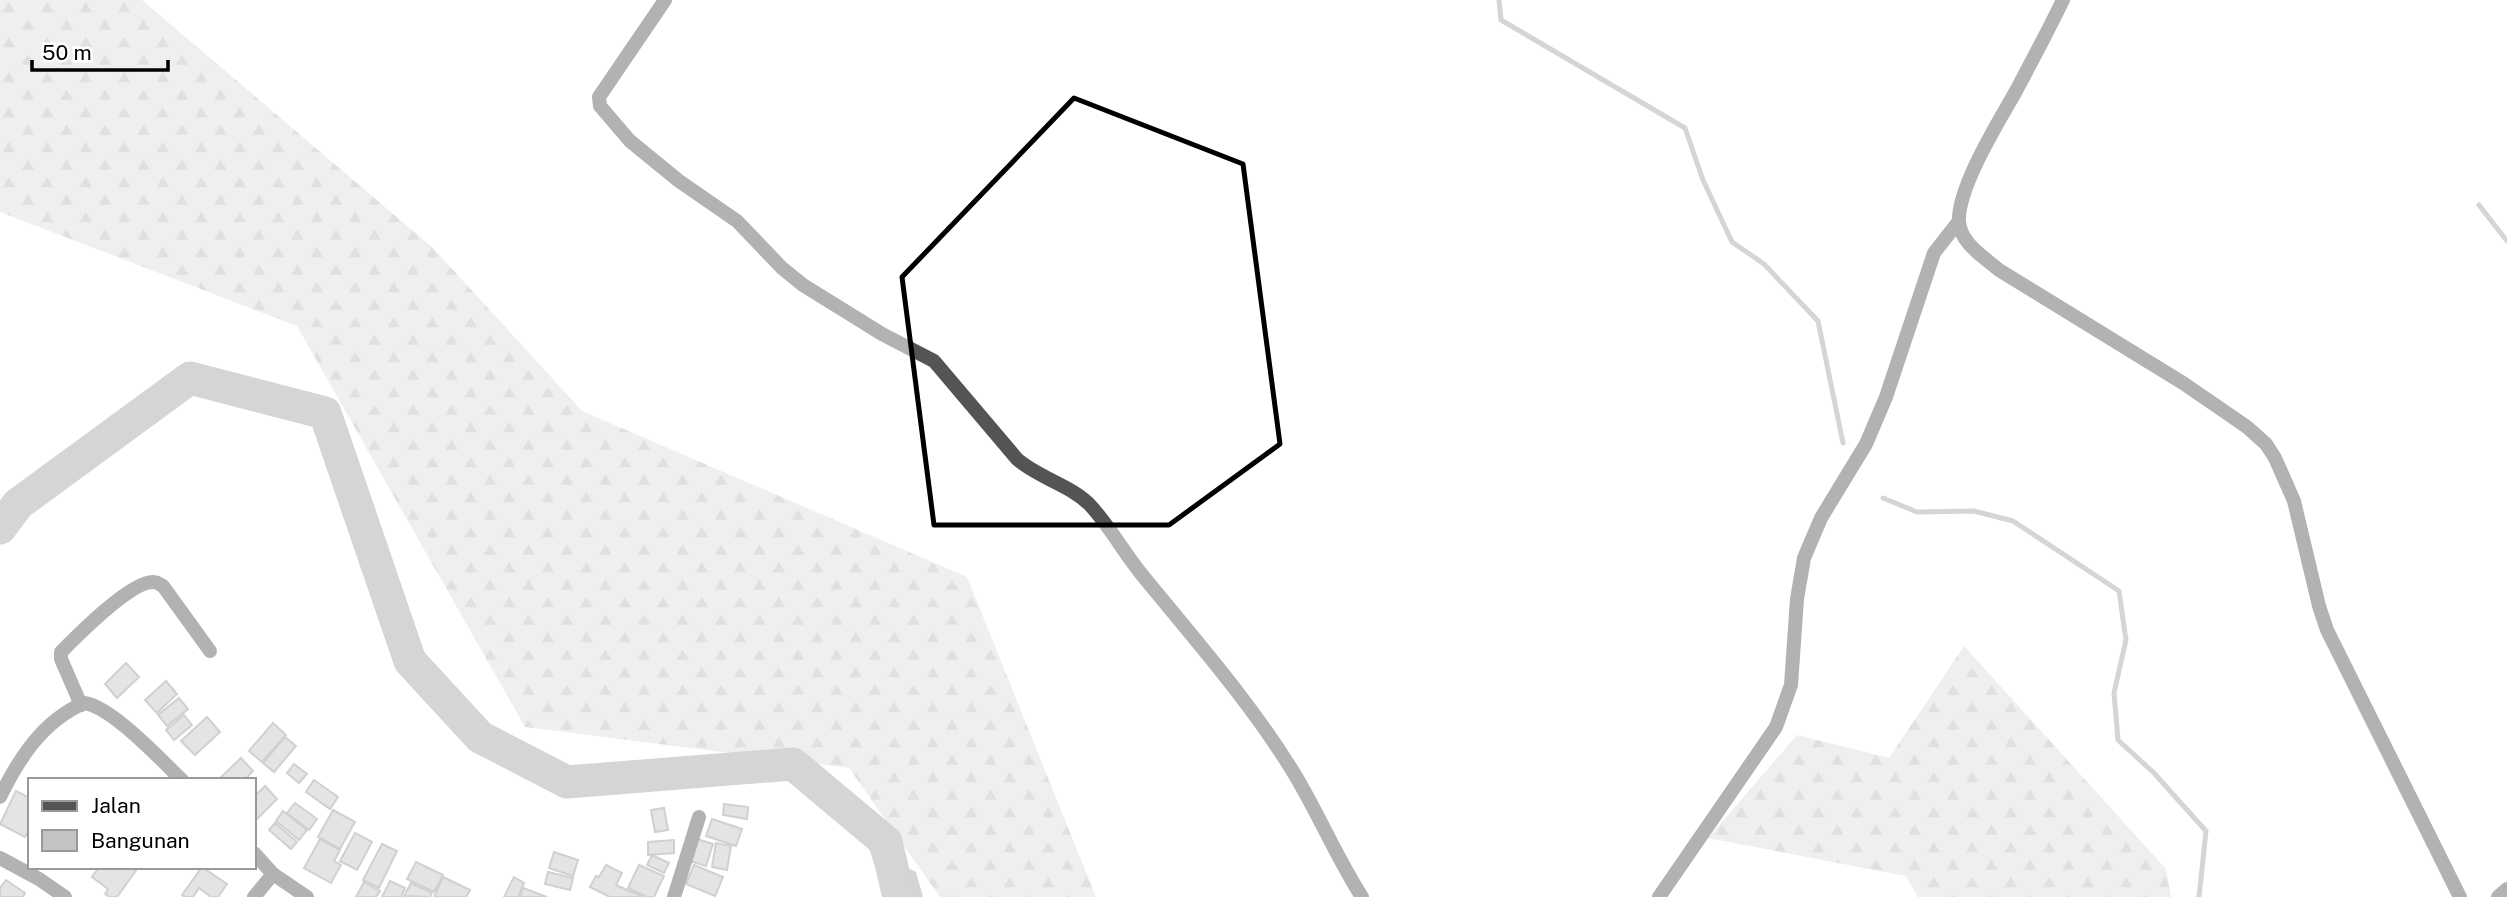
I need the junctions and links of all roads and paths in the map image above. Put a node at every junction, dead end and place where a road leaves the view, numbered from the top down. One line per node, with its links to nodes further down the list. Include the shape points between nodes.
1 (664, 0): 17 (street, via 600,93 599,104 616,127 679,181 737,221 803,285 934,361 1017,459 1091,506 1275,744)
2 (2063, 0): 3 (street, via 1975,169 1962,199)
3 (1959, 221): 18 (street, via 1934,253 1866,444 1821,518 1804,558 1791,685 1776,727); 19 (street, via 1968,243 1999,270 2183,383 2266,444 2294,500 2327,630)
4 (210, 651): 5 (street, via 163,586 149,583 112,605 61,652)
5 (81, 705): 6 (street, via 95,705 114,718); 7 (street, via 39,735)
6 (180, 778)
7 (0, 797)
8 (699, 817): 16 (street)
9 (256, 855): 11 (street)
10 (0, 858): 13 (street)
11 (272, 874): 14 (street); 15 (street)
12 (2507, 889): 20 (street)
13 (65, 897)
14 (254, 897)
15 (307, 897)
16 (674, 897)
17 (1362, 897)
18 (1659, 897)
19 (2460, 897)
20 (2498, 897)

